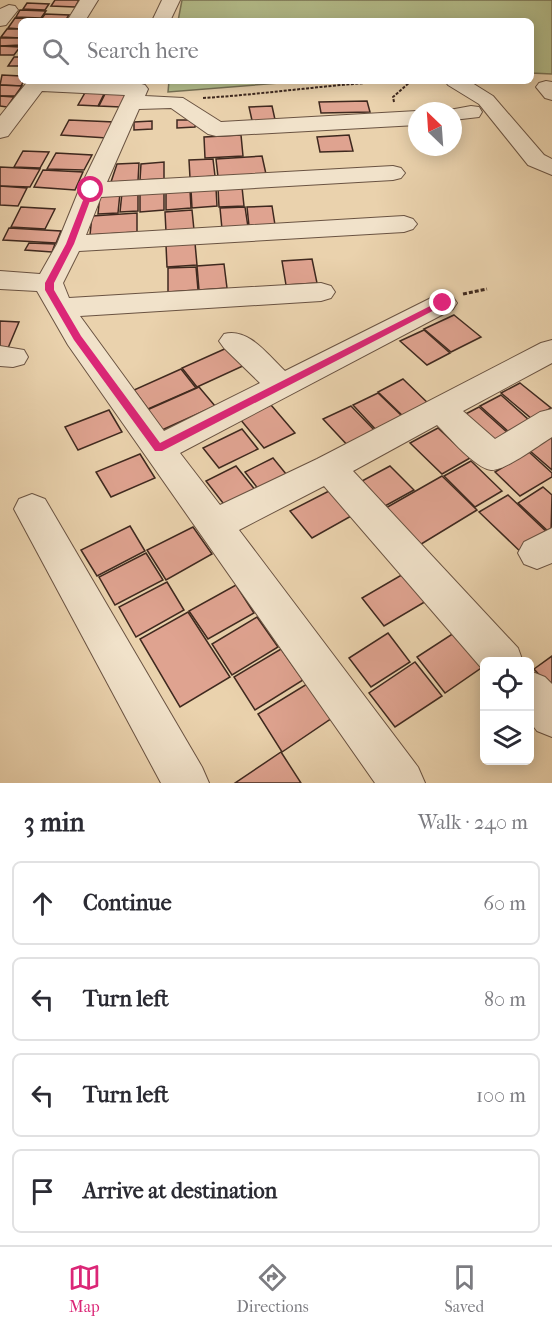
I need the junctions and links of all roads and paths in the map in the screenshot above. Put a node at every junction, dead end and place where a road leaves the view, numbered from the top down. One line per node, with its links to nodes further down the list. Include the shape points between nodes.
1 (88, 0): 3 (street)
2 (171, 0): 4 (street)
3 (78, 18)
4 (162, 18)
5 (37, 84): 12 (street)
6 (50, 84): 9 (street)
7 (340, 84): 10 (path)
8 (460, 84): 13 (street, via 486,100 536,160)
9 (137, 91): 10 (street); 15 (street)
10 (176, 102): 11 (street, via 216,129)
11 (408, 118)
12 (2, 125)
13 (552, 168)
14 (393, 173): 15 (street)
15 (91, 190): 17 (street)
16 (404, 224): 17 (street)
17 (70, 244): 20 (street)
18 (0, 280): 20 (street)
19 (321, 292): 20 (street)
20 (55, 296): 27 (street, via 78,338)
21 (443, 303): 24 (street)
22 (234, 341): 24 (street)
23 (552, 350): 25 (street)
24 (282, 386): 27 (street)
25 (440, 409): 26 (street, via 492,457); 28 (street)
26 (552, 421)
27 (158, 449): 30 (street)
28 (329, 468): 30 (street); 31 (street)
29 (32, 509): 34 (street)
30 (216, 524): 35 (street)
31 (499, 657)
32 (534, 696): 33 (street)
33 (552, 716)
34 (186, 783)
35 (402, 783)

